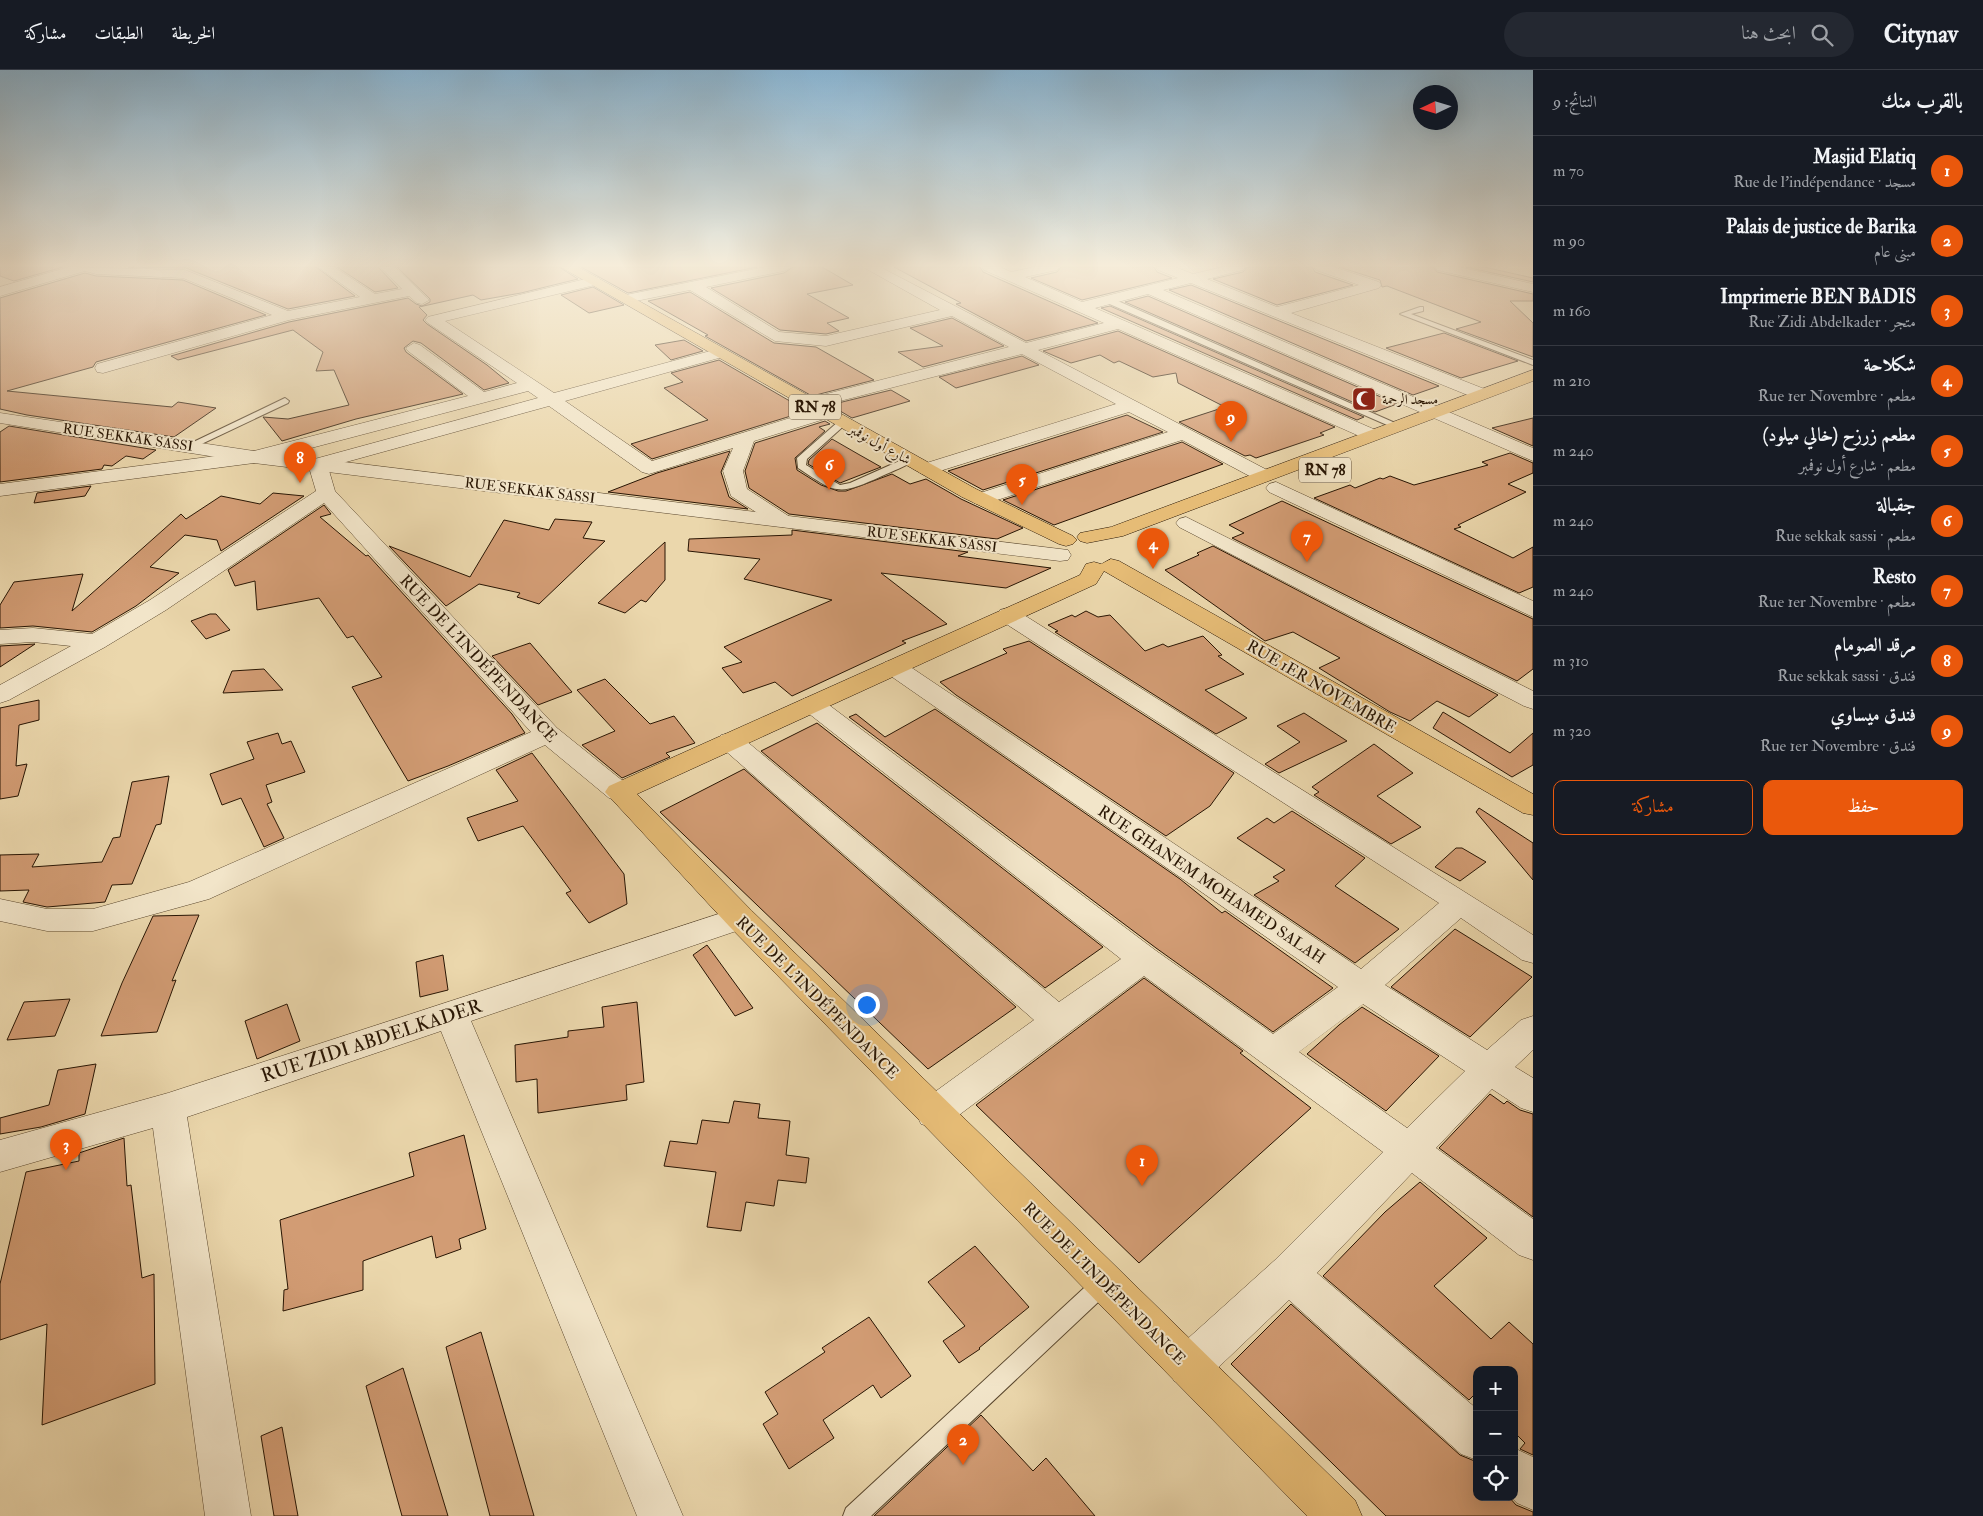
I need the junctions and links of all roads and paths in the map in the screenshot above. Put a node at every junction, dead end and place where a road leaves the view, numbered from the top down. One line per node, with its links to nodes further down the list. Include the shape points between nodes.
1 (222, 334): 17 (street)
2 (453, 334): 19 (street)
3 (687, 334): 15 (main road, شارع أول نوفمبر / RN 78)
4 (773, 334): 5 (street, via 826,341)
5 (854, 334)
6 (1001, 334): 13 (street)
7 (1076, 334): 13 (street)
8 (1143, 334): 34 (street)
9 (1187, 334): 32 (lane)
10 (1254, 334): 27 (street)
11 (1333, 334): 21 (street)
12 (1458, 334): 16 (lane)
13 (1025, 347): 25 (street); 26 (street)
14 (414, 348): 22 (street)
15 (720, 354): 23 (street); 25 (main road, شارع أول نوفمبر / RN 78)
16 (1533, 363)
17 (103, 368)
18 (1533, 375): 21 (main road)
19 (532, 385): 22 (street); 23 (street)
20 (1533, 391): 30 (main road, RN 78)
21 (1481, 394): 27 (main road)
22 (482, 398): 38 (street)
23 (553, 400): 35 (street, via 649,468); 40 (street)
24 (285, 401): 36 (lane)
25 (809, 404): 28 (main road, شارع أول نوفمبر / RN 78)
26 (1132, 405): 33 (street); 41 (street)
27 (1434, 412): 30 (street); 32 (main road)
28 (825, 413): 31 (main road, شارع أول نوفمبر / RN 78); 35 (street)
29 (0, 418): 36 (street, RUE SEKKAK SASSI)
30 (1456, 421): 37 (street); 42 (main road, RN 78)
31 (842, 423): 39 (main road, شارع أول نوفمبر / RN 78); 39 (lane, via 802,458 801,466 832,486 852,486)
32 (1397, 426): 34 (main road)
33 (1184, 433): 42 (street); 45 (street)
34 (1372, 435): 42 (main road)
35 (746, 438): 46 (street, via 733,471 738,492)
36 (190, 446): 38 (street, RUE SEKKAK SASSI)
37 (1533, 455)
38 (254, 457): 40 (street, RUE SEKKAK SASSI); 43 (street)
39 (910, 460): 41 (main road, شارع أول نوفمبر / RN 78)
40 (318, 464): 44 (street, RUE DE L'INDÉPENDANCE); 46 (street, RUE SEKKAK SASSI)
41 (927, 469): 45 (main road, شارع أول نوفمبر / RN 78)
42 (1270, 482): 47 (main road, RN 78); 48 (main road, via 1116,532); 51 (street)
43 (0, 490)
44 (326, 493): 54 (street); 59 (street, RUE DE L'INDÉPENDANCE)
45 (981, 499): 49 (main road, شارع أول نوفمبر / RN 78)
46 (784, 521): 49 (street, RUE SEKKAK SASSI)
47 (1186, 523): 50 (main road, RN 78, via 1137,541); 57 (street)
48 (1087, 537): 49 (main road); 50 (main road, via 1116,547 1120,560)
49 (1063, 547): 50 (main road, RUE 1ER NOVEMBRE, via 1073,564)
50 (1110, 561): 52 (main road, via 1088,579); 62 (main road, RUE 1ER NOVEMBRE)
51 (1533, 610)
52 (1008, 615): 55 (main road); 63 (street)
53 (0, 637): 54 (street, via 33,635)
54 (97, 642): 56 (street)
55 (894, 667): 58 (main road); 68 (street, RUE GHANEM MOHAMED SALAH)
56 (0, 695)
57 (1533, 701)
58 (812, 704): 60 (main road); 67 (street)
59 (548, 734): 61 (street, RUE DE L'INDÉPENDANCE); 64 (street, via 198,891 93,920 47,920)
60 (730, 741): 61 (main road); 70 (street)
61 (619, 792): 65 (main road, RUE DE L'INDÉPENDANCE)
62 (1533, 806)
63 (1460, 902): 66 (street); 68 (street)
64 (0, 910)
65 (740, 918): 69 (street, RUE ZIDI ABDELKADER); 76 (main road, RUE DE L'INDÉPENDANCE)
66 (1533, 951)
67 (1144, 959): 70 (street); 72 (street)
68 (1362, 987): 72 (street); 73 (street, RUE GHANEM MOHAMED SALAH)
69 (451, 1014): 75 (street, RUE ZIDI ABDELKADER); 87 (street)
70 (1058, 1021): 76 (street)
71 (1533, 1030): 73 (street)
72 (1274, 1052): 77 (street)
73 (1490, 1067): 74 (street, RUE GHANEM MOHAMED SALAH); 77 (street)
74 (1533, 1097)
75 (168, 1108): 78 (street, RUE ZIDI ABDELKADER); 86 (street)
76 (934, 1113): 81 (main road, RUE DE L'INDÉPENDANCE)
77 (1409, 1150): 79 (street); 80 (street)
78 (0, 1156)
79 (1533, 1242)
80 (1289, 1274): 82 (street); 83 (street)
81 (1104, 1282): 82 (main road, RUE DE L'INDÉPENDANCE); 88 (lane)
82 (1189, 1366): 89 (main road, RUE DE L'INDÉPENDANCE)
83 (1473, 1435)
84 (1518, 1474): 85 (street)
85 (1533, 1487)
86 (228, 1516)
87 (660, 1516)
88 (854, 1516)
89 (1339, 1516)

